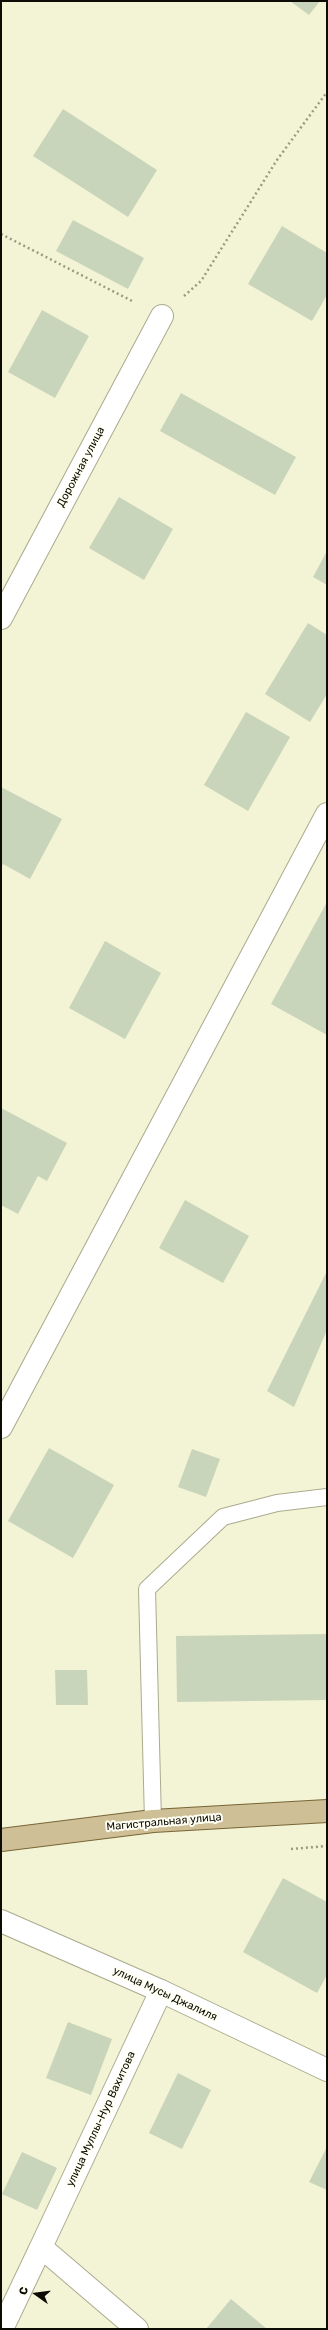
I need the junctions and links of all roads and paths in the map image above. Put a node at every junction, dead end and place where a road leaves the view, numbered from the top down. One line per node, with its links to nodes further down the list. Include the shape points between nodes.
1 (327, 92): 3 (path, via 277,160 201,281)
2 (1, 234): 3 (path)
3 (162, 316): 4 (street, Дорожная улица)
4 (1, 618)
5 (327, 814): 6 (street)
6 (1, 1427)
7 (327, 1497): 9 (lane, via 277,1503 223,1517 147,1590)
8 (327, 1811): 9 (main road, Магистральная улица)
9 (153, 1821): 10 (main road, Магистральная улица)
10 (1, 1840)
11 (327, 1846): 12 (path)
12 (291, 1850)
13 (1, 1921): 14 (street, улица Мусы Джалиля)
14 (161, 1991): 15 (street, улица Мусы Джалиля); 16 (street, улица Муллы-Нур Вахитова)
15 (327, 2070)
16 (41, 2247): 17 (street, улица Муллы-Нур Вахитова); 18 (street)
17 (2, 2329)
18 (137, 2329)

